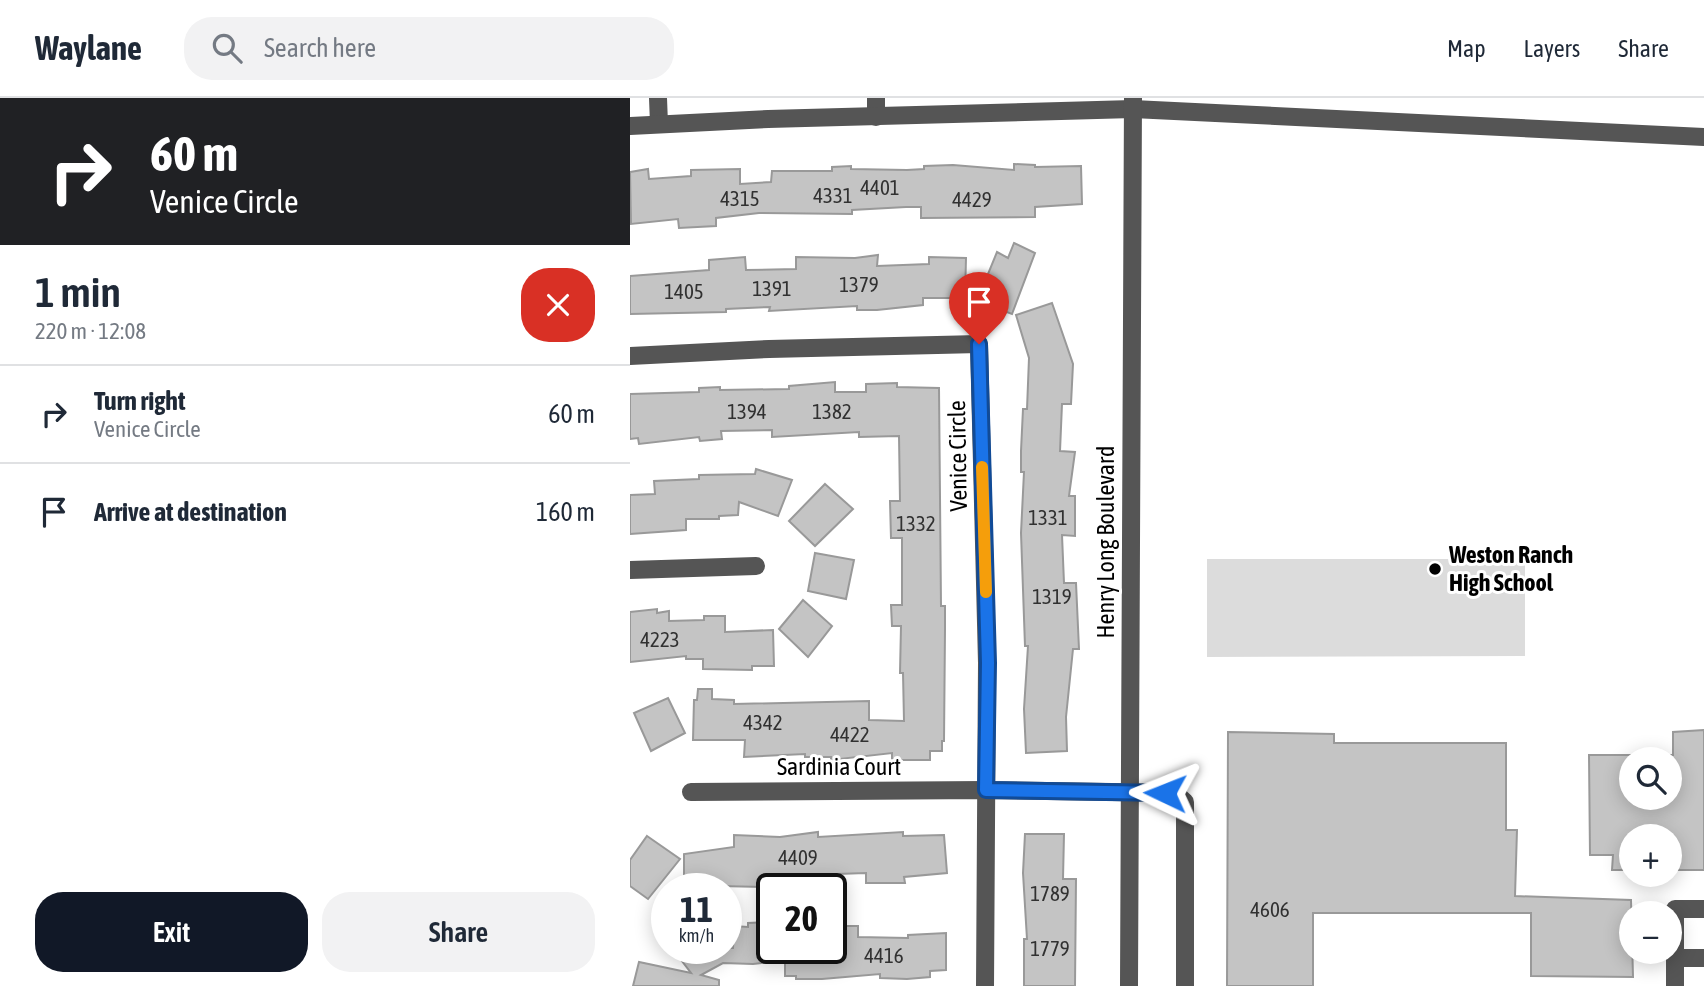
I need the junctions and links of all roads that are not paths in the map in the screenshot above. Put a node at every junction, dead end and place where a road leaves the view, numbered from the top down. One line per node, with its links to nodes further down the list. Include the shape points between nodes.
1 (658, 98): 5 (street)
2 (876, 98): 4 (street)
3 (1133, 103): 4 (street); 7 (street); 12 (street, Henry Long Boulevard)
4 (876, 117): 5 (street)
5 (659, 124): 6 (street)
6 (630, 126)
7 (1704, 136)
8 (630, 356): 11 (street, Venice Circle, via 979,344 988,663)
9 (756, 566): 10 (street)
10 (630, 570)
11 (986, 790): 12 (street); 13 (street, Sardinia Court); 19 (street, Venice Circle)
12 (1130, 791): 20 (street, Henry Long Boulevard); 21 (street, via 1175,793 1185,802)
13 (691, 792)
14 (1682, 909): 15 (street)
15 (1704, 909)
16 (1682, 958): 17 (street)
17 (1704, 958)
18 (1675, 964): 22 (street)
19 (985, 986)
20 (1129, 986)
21 (1185, 986)
22 (1675, 986)

